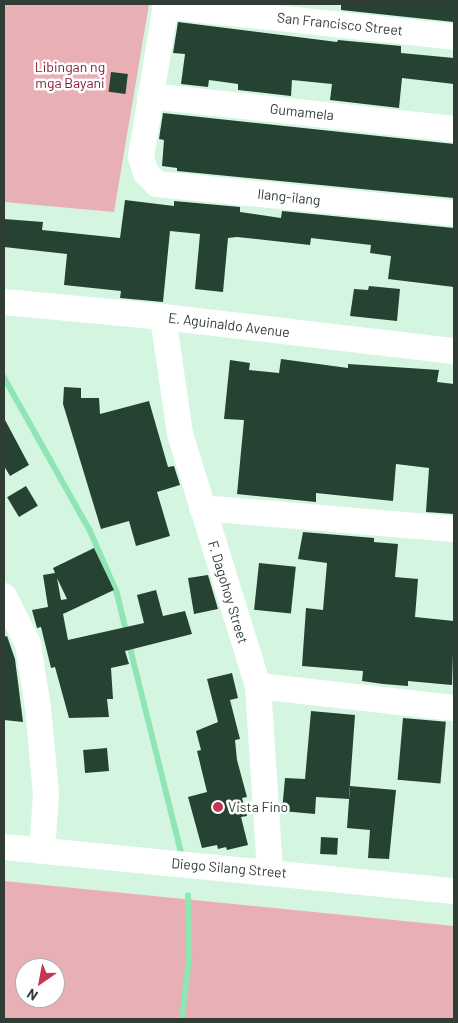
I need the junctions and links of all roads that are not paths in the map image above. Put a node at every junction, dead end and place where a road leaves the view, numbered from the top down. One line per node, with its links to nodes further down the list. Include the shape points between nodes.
1 (165, 5): 2 (street, San Francisco Street); 3 (street)
2 (454, 37)
3 (150, 96): 4 (street, Gumamela); 5 (street, Ilang-ilang, via 141,157 146,173 157,184)
4 (454, 129)
5 (454, 213)
6 (4, 302): 7 (street, E. Aguinaldo Avenue)
7 (163, 317): 8 (street, E. Aguinaldo Avenue); 9 (street, F. Dagohoy Street, via 180,434)
8 (454, 351)
9 (202, 508): 10 (street); 13 (street, F. Dagohoy Street)
10 (454, 529)
11 (4, 596): 12 (street)
12 (11, 629): 16 (street, via 28,644 39,717 46,794)
13 (258, 686): 14 (street); 17 (street, F. Dagohoy Street)
14 (454, 708)
15 (4, 847): 16 (street, Diego Silang Street)
16 (42, 851): 17 (street, Diego Silang Street)
17 (270, 871): 18 (street, Diego Silang Street)
18 (454, 891)

